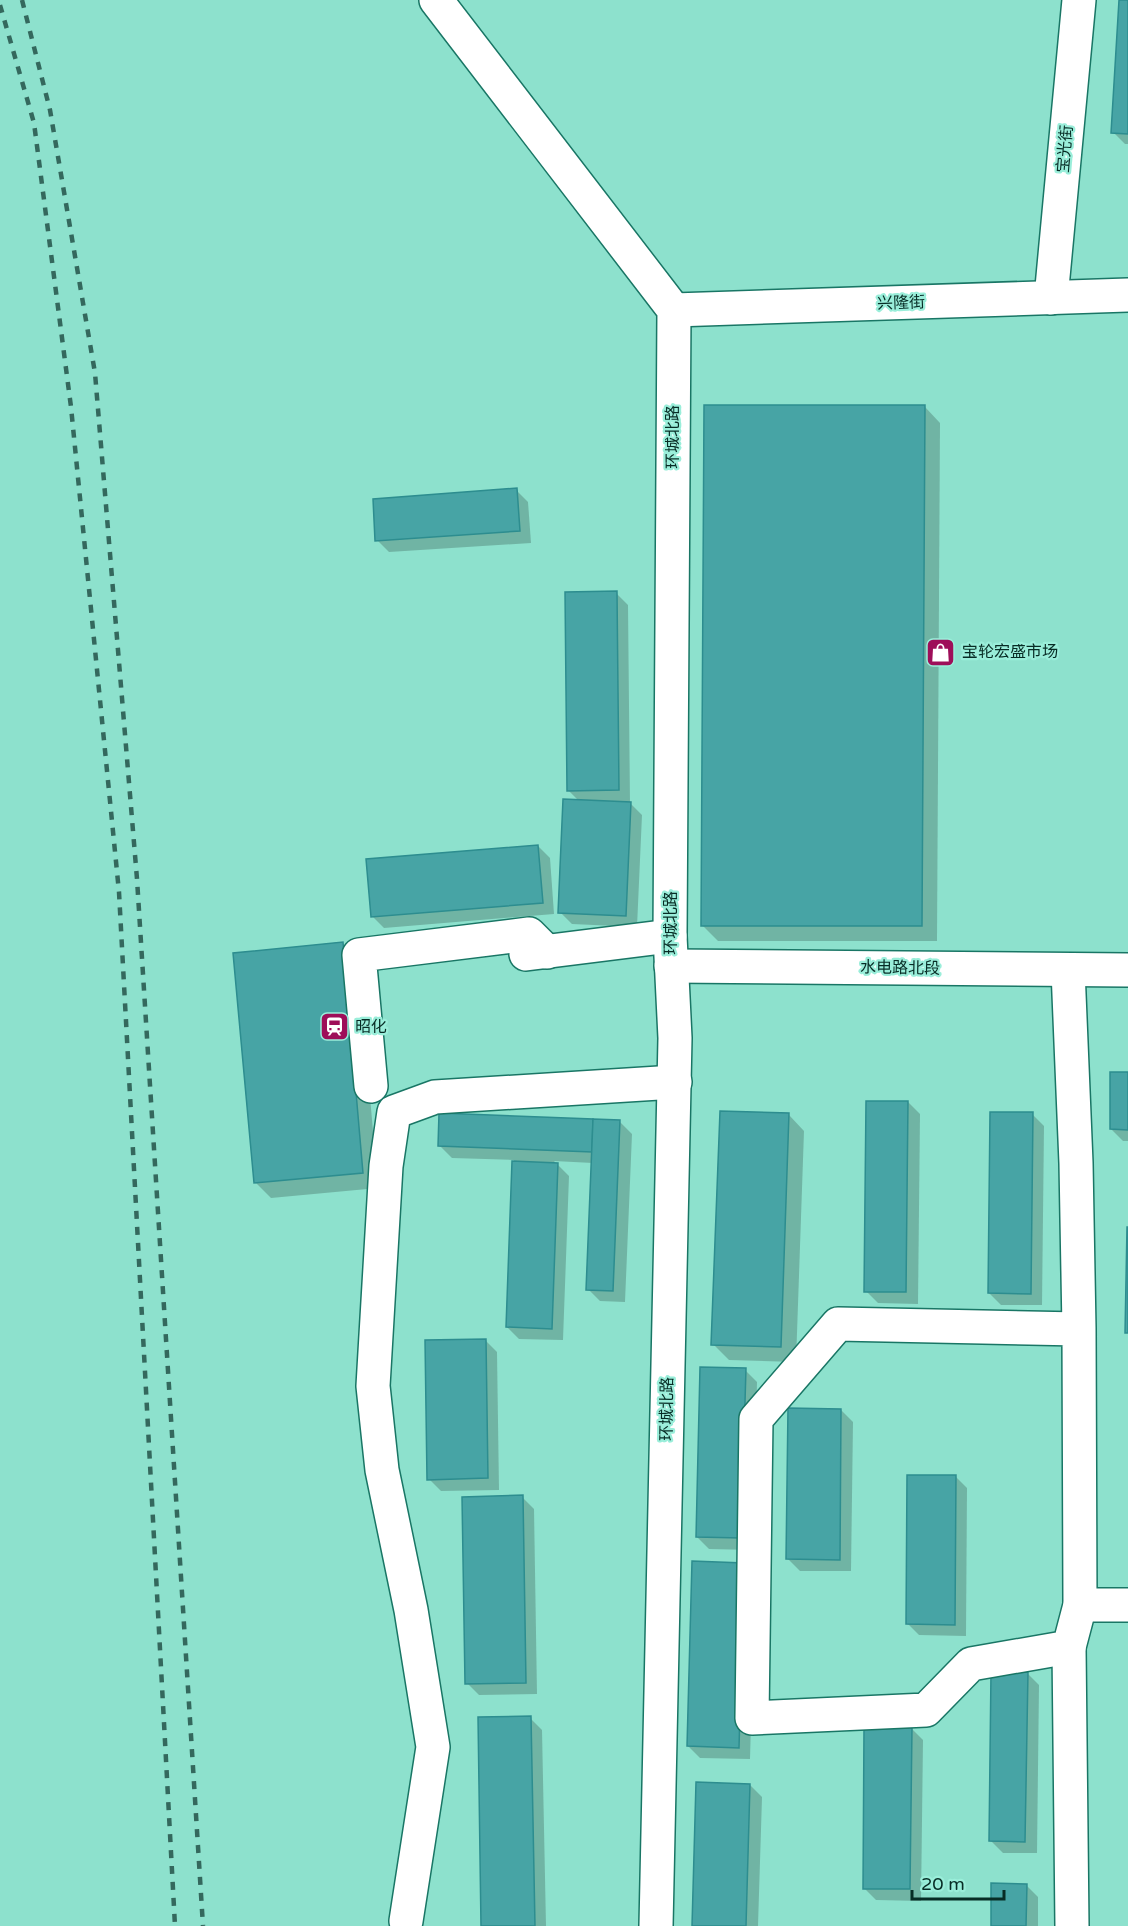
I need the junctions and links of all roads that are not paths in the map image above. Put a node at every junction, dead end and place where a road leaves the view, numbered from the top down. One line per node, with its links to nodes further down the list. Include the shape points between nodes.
1 (436, 0): 5 (street)
2 (1078, 0): 4 (street, 宝光街)
3 (1128, 295): 4 (street, 兴隆街)
4 (1051, 298): 5 (street, 兴隆街)
5 (674, 310): 6 (street, 环城北路)
6 (671, 951): 7 (street, 水电路北段); 9 (street, 水电路北段); 11 (street, 环城北路)
7 (547, 952): 8 (street, 水电路北段); 12 (street, via 529,934 359,955)
8 (498, 958)
9 (1068, 970): 10 (street, 水电路北段); 13 (street)
10 (1128, 970)
11 (675, 1082): 17 (street, via 435,1097 394,1112 386,1166 373,1386 382,1470 411,1610 433,1747); 18 (street, 环城北路)
12 (371, 1086)
13 (1079, 1329): 14 (street); 16 (street, via 838,1324 756,1419 752,1718 926,1710 971,1664)
14 (1080, 1605): 15 (street); 16 (street)
15 (1128, 1605)
16 (1069, 1647): 19 (street)
17 (406, 1921)
18 (656, 1926)
19 (1072, 1926)

